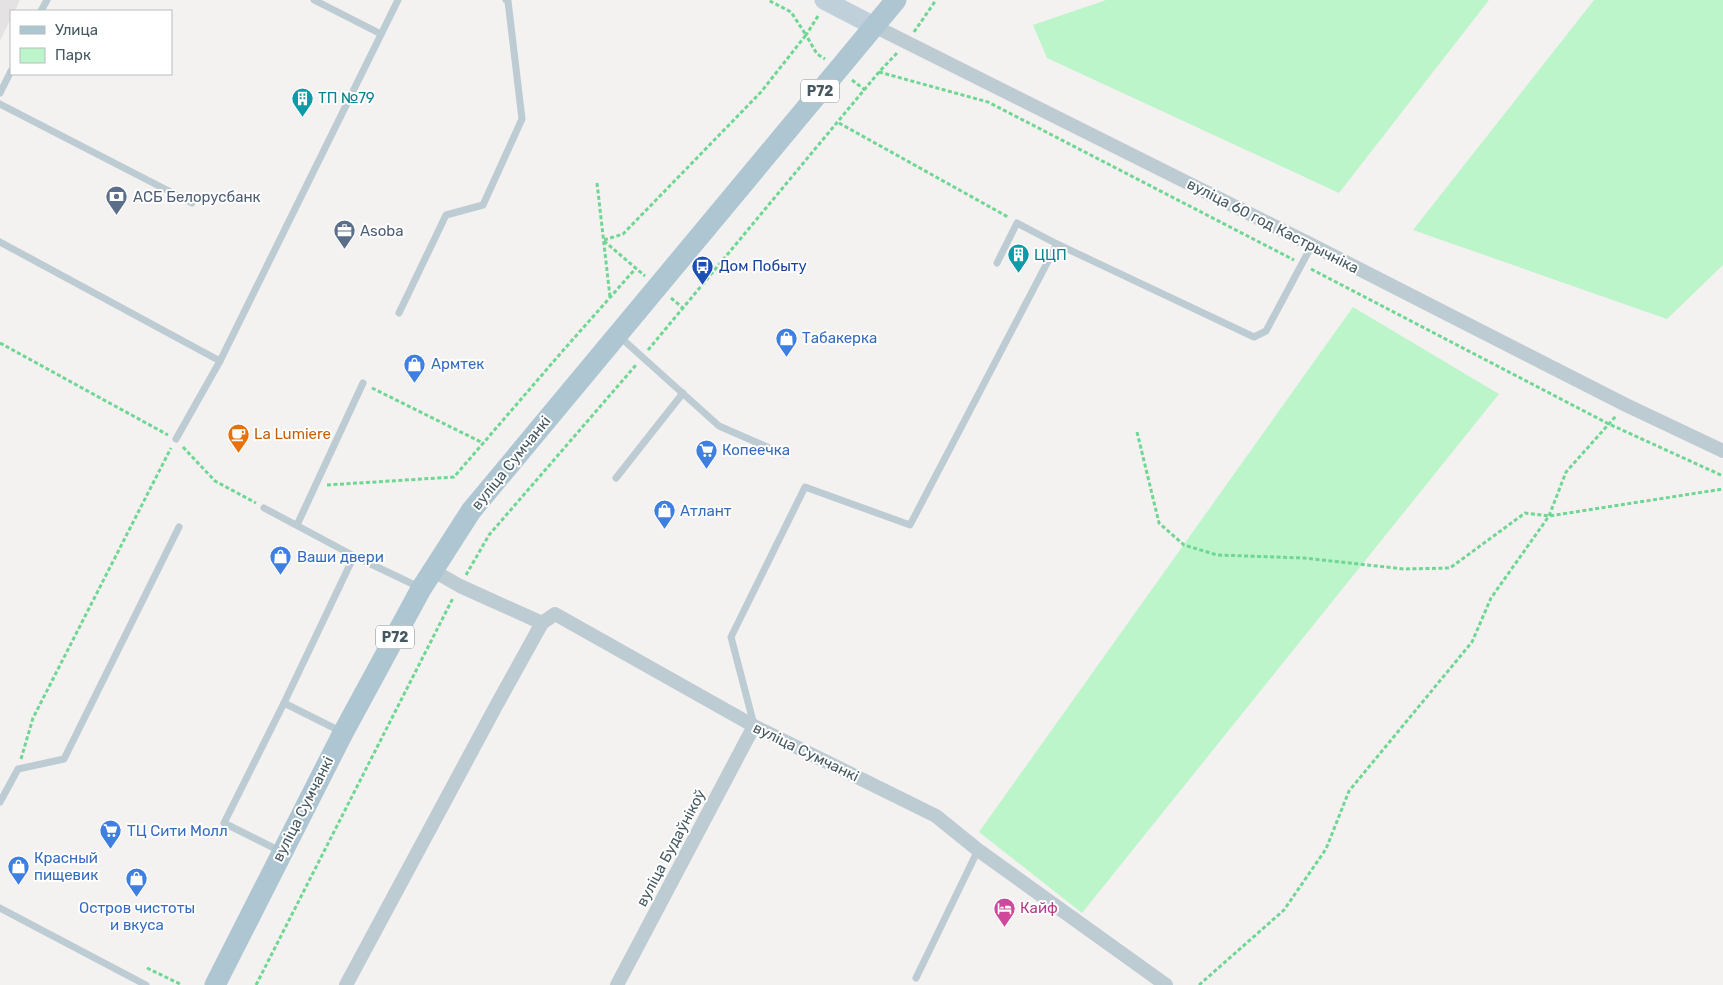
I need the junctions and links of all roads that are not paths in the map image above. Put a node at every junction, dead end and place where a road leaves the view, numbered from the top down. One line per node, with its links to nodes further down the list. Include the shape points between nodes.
1 (314, 0): 7 (lane)
2 (398, 0): 7 (lane)
3 (507, 0): 16 (lane, via 522,119 483,205 446,214)
4 (896, 0): 6 (main road, вуліца Сумчанкі / Р72)
5 (825, 1): 6 (street, вуліца 60 год Кастрычніка)
6 (874, 26): 14 (street, вуліца 60 год Кастрычніка); 17 (main road, вуліца Сумчанкі / Р72)
7 (381, 34): 18 (lane)
8 (10, 73): 9 (lane)
9 (0, 93)
10 (0, 104): 11 (lane)
11 (192, 204)
12 (0, 242): 18 (lane)
13 (1057, 244): 14 (lane, via 1254,337 1266,330); 15 (lane, via 1017,223); 33 (lane, via 910,525 805,487 731,637)
14 (1312, 245): 22 (street, вуліца 60 год Кастрычніка)
15 (997, 262)
16 (400, 313)
17 (617, 334): 20 (lane); 29 (main road, вуліца Сумчанкі / Р72, via 471,511)
18 (220, 361): 21 (lane)
19 (363, 383): 26 (lane)
20 (682, 393): 23 (lane, via 719,426); 24 (lane)
21 (176, 439)
22 (1723, 451)
23 (783, 454)
24 (616, 478)
25 (264, 508): 26 (lane)
26 (297, 525): 28 (lane)
27 (179, 527): 35 (lane, via 64,759 18,769)
28 (354, 556): 30 (lane); 32 (lane)
29 (432, 570): 30 (main road, вуліца Сумчанкі / Р72); 31 (street)
30 (421, 589): 34 (main road, вуліца Сумчанкі / Р72)
31 (542, 623): 33 (street, вуліца Сумчанкі, via 555,614); 42 (street)
32 (284, 703): 34 (lane); 37 (lane, via 224,823)
33 (754, 726): 36 (street, вуліца Сумчанкі, via 936,816); 43 (street, вуліца Будаўнікоў)
34 (342, 733): 37 (main road, вуліца Сумчанкі / Р72)
35 (0, 802)
36 (978, 850): 39 (lane); 44 (street, вуліца Сумчанкі)
37 (281, 851): 41 (main road, вуліца Сумчанкі / Р72)
38 (0, 908): 40 (lane)
39 (916, 978)
40 (146, 985)
41 (215, 985)
42 (346, 985)
43 (617, 985)
44 (1166, 985)

